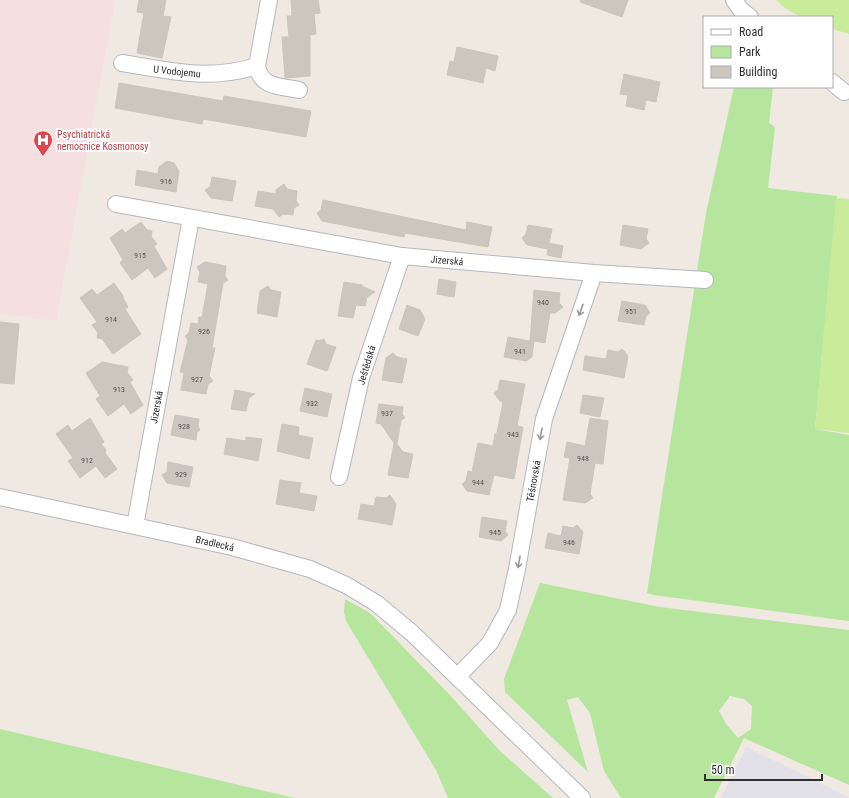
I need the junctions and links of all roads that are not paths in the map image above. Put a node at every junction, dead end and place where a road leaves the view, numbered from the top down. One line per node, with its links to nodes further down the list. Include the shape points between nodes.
1 (269, 0): 5 (street)
2 (734, 0): 3 (street)
3 (749, 16)
4 (122, 63): 5 (street, U Vodojemu, via 193,74 237,72)
5 (257, 66): 6 (street, via 262,80)
6 (299, 90)
7 (116, 204): 8 (street, Jizerská)
8 (191, 218): 9 (street, Jizerská); 14 (street, Jizerská)
9 (402, 256): 10 (street, Jizerská); 12 (street, Ještědská, via 361,378)
10 (594, 273): 11 (street, Jizerská); 15 (street, Těšnovská, one-way to 15, via 544,419 508,610 490,644)
11 (705, 280)
12 (339, 477)
13 (0, 497): 14 (street, Bradlecká)
14 (135, 526): 15 (street, Bradlecká, via 232,547 310,569 346,585 376,603)
15 (457, 676): 16 (street, Bradlecká)
16 (582, 798)

